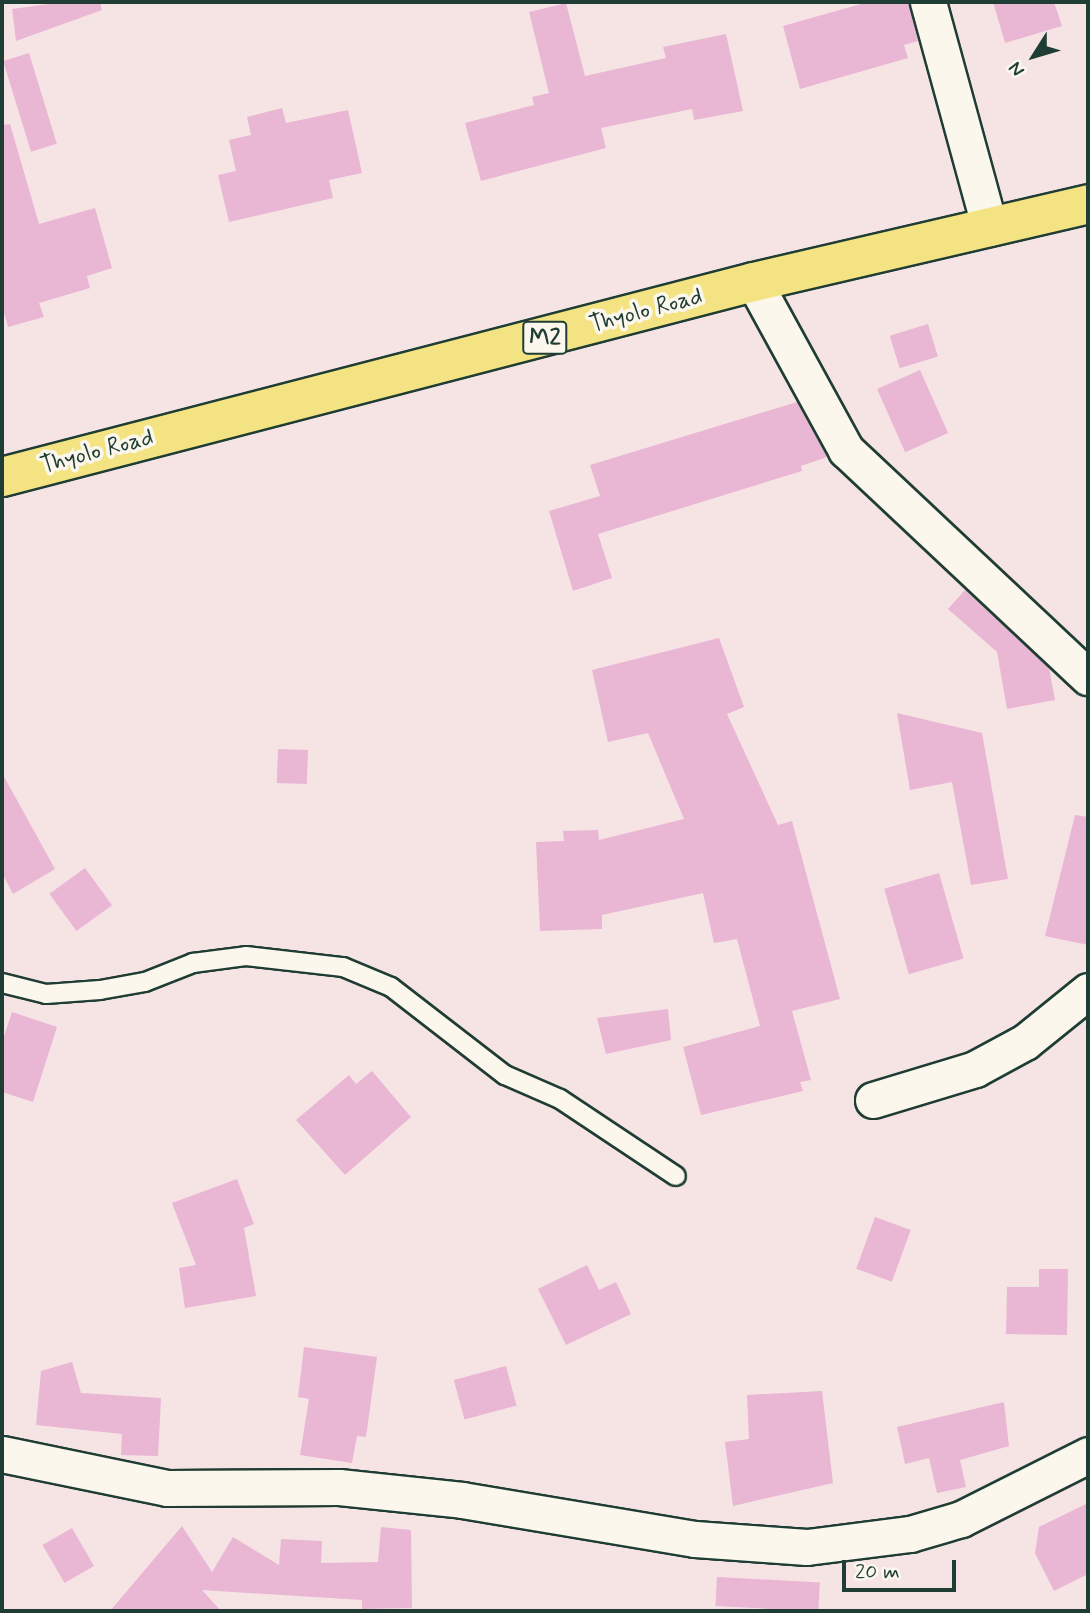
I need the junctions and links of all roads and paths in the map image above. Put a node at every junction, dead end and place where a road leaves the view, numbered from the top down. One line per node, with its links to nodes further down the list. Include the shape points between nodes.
1 (929, 2): 3 (street)
2 (1088, 204): 3 (highway, Thyolo Road / M2)
3 (990, 228): 4 (highway, Thyolo Road / M2)
4 (754, 282): 5 (highway, Thyolo Road / M2); 6 (street, via 846,450)
5 (2, 477)
6 (1088, 677)
7 (2, 982): 10 (lane, via 46,994 100,990 145,982 193,963 246,956 343,967 391,986 505,1075 559,1099)
8 (1088, 991): 9 (street, via 1025,1042 975,1069)
9 (873, 1100)
10 (676, 1176)
11 (2, 1454): 12 (street, via 167,1488 339,1487 462,1500 695,1539 807,1547 910,1534 961,1519)
12 (1088, 1455)

